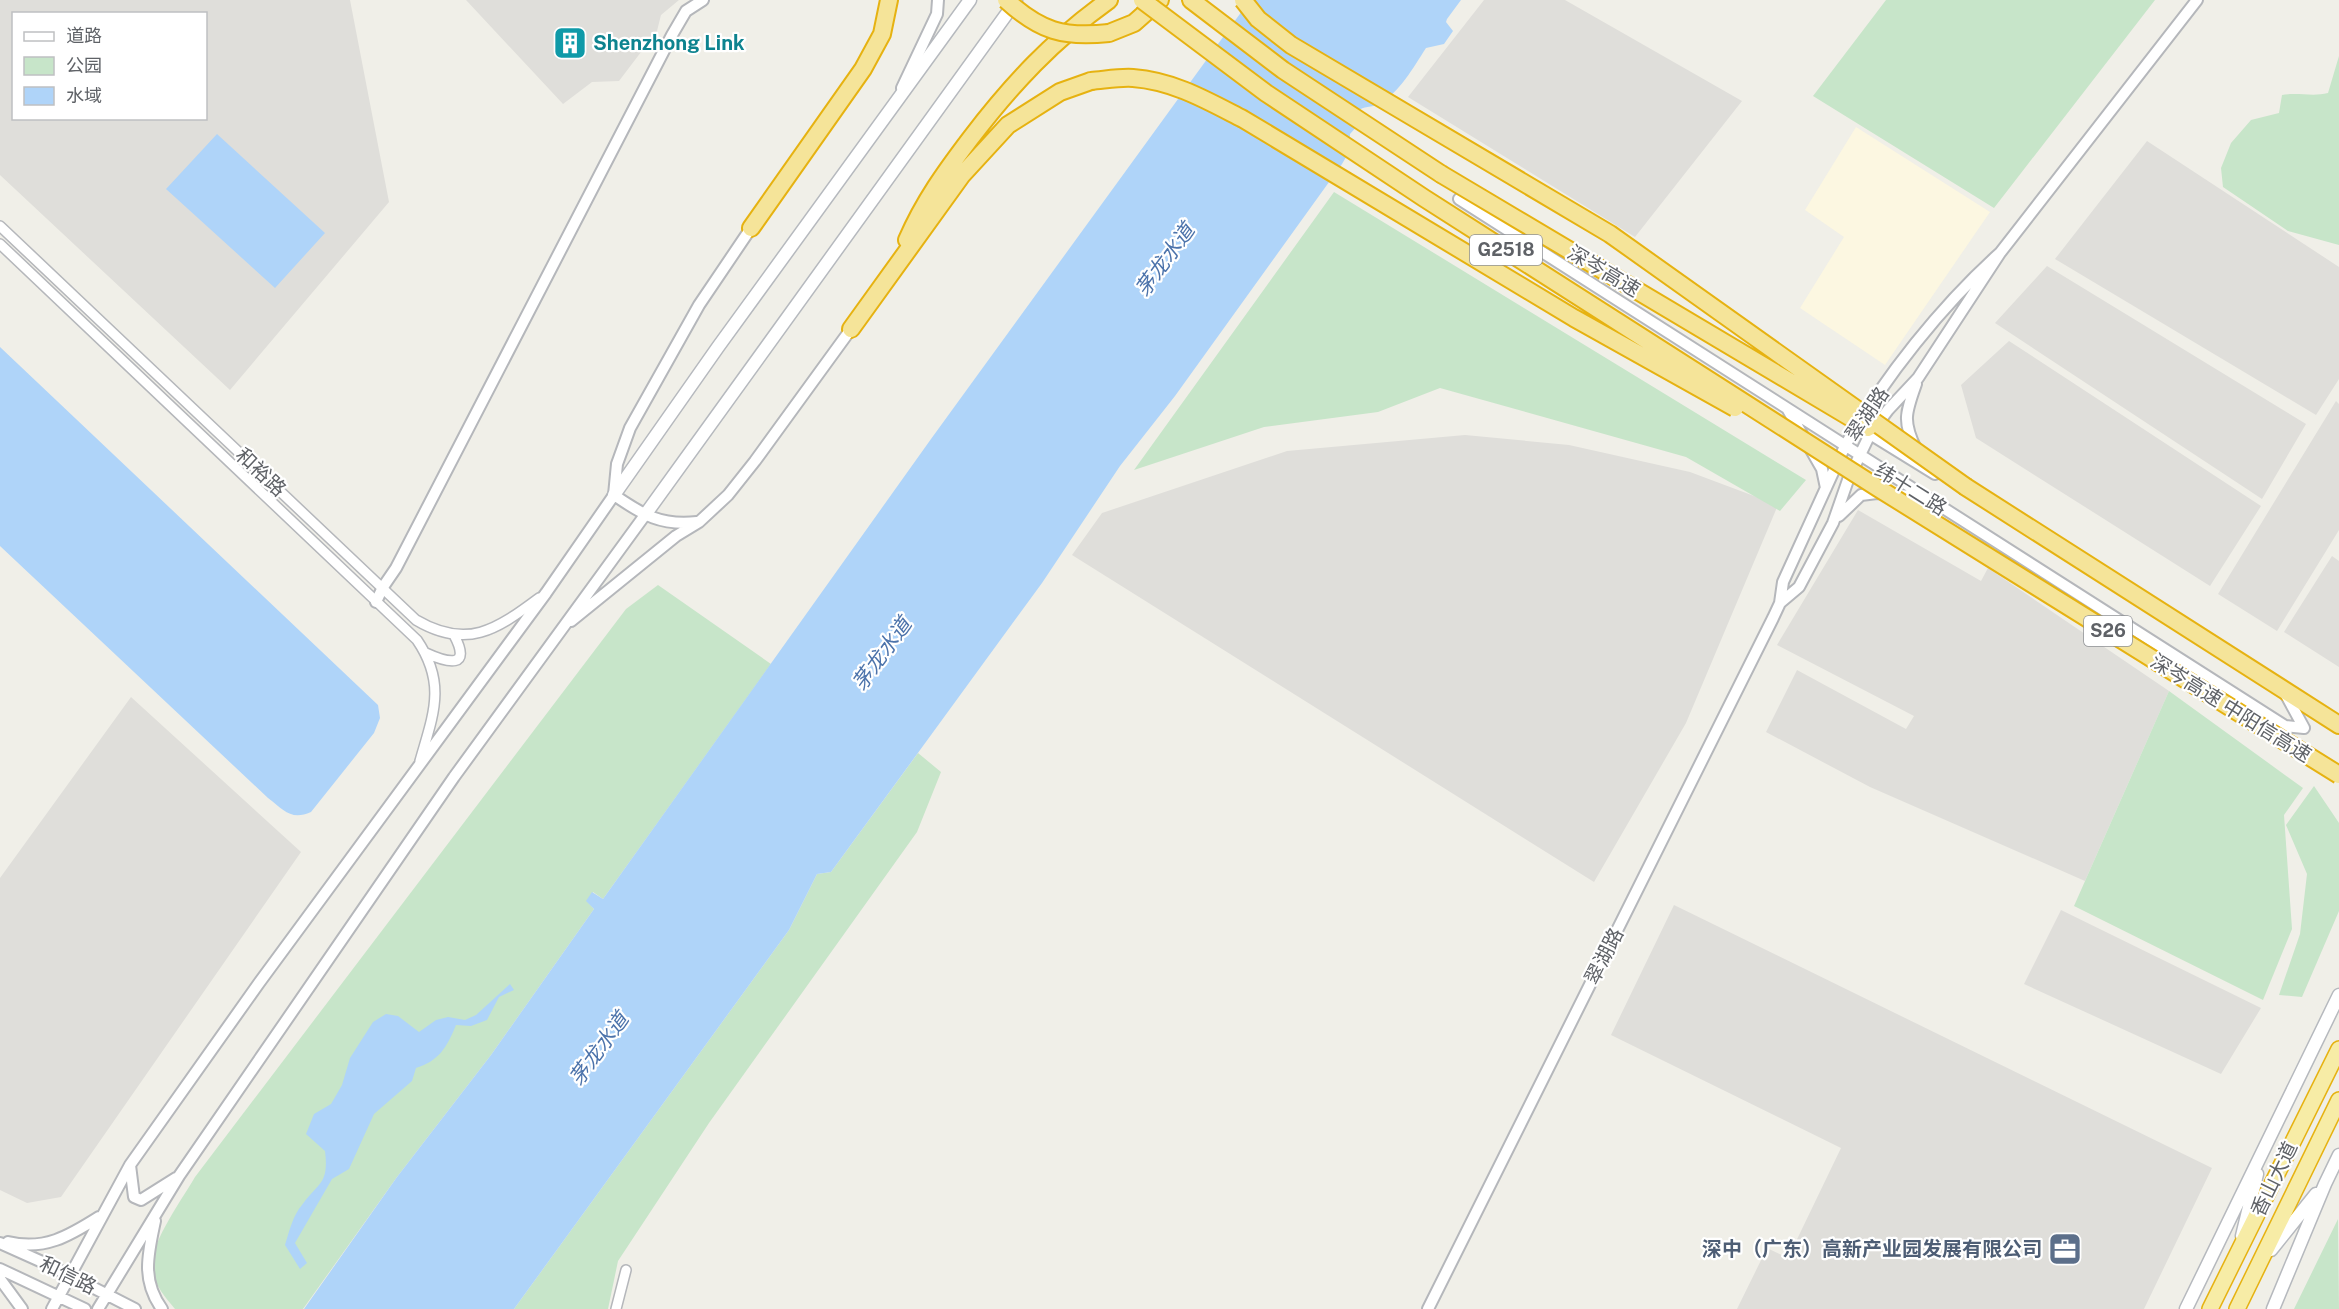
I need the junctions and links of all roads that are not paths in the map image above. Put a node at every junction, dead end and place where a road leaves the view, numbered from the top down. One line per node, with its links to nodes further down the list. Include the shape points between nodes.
1 (703, 0): 39 (street, via 686,11 672,35)
2 (889, 0): 16 (highway, via 882,34 863,69)
3 (938, 0): 13 (street, via 937,14)
4 (970, 0): 13 (main road)
5 (1006, 0): 9 (highway, bridge, via 1048,30 1082,36 1109,33 1134,23)
6 (1017, 0): 36 (main road)
7 (1109, 0): 20 (highway, via 1079,21 1033,64 981,125 936,183)
8 (1142, 0): 33 (highway, 深岑高速 / G2518, bridge, via 1266,93)
9 (1160, 0)
10 (1191, 0): 31 (highway, 深岑高速 / G2518, bridge, via 1283,70 1441,174)
11 (1243, 0): 31 (highway, bridge, via 1258,19 1291,45 1610,234)
12 (2197, 0): 19 (street, 翠湖路)
13 (889, 112): 34 (main road)
14 (1459, 199): 17 (street, 纬十二路)
15 (0, 226): 39 (street, 和裕路)
16 (751, 228): 34 (street, via 699,305 630,428 617,464)
17 (1522, 240): 22 (street, via 1535,222); 25 (street, 纬十二路)
18 (0, 244): 41 (street, 和裕路)
19 (2000, 254): 23 (street, 翠湖路, via 1968,282); 24 (street, 翠湖路)
20 (892, 271): 21 (highway); 33 (highway, bridge, via 962,174 1008,125 1060,92 1091,81 1132,78 1175,86 1243,119 1574,318)
21 (851, 329): 37 (street, via 742,478)
22 (1762, 366): 23 (street, via 1850,403 1869,400); 26 (street)
23 (1892, 376): 26 (street, 翠湖路)
24 (1918, 378): 27 (street, 翠湖路); 30 (street, via 1906,410 1906,430)
25 (1786, 407): 28 (street, 纬十二路); 32 (street, via 1822,469)
26 (1857, 425): 27 (street); 28 (street, 翠湖路)
27 (1870, 434): 29 (street, 翠湖路); 30 (street)
28 (1845, 444): 29 (street, 纬十二路); 32 (street, 翠湖路)
29 (1860, 456): 35 (street, 纬十二路); 38 (street, 翠湖路)
30 (1928, 470): 35 (street, 纬十二路, via 2289,697 2304,728 2285,726)
31 (1966, 487): 46 (highway, S26)
32 (1826, 488): 42 (street, 翠湖路, via 1784,582)
33 (1878, 488): 48 (highway, 深岑高速 中阳信高速 / S26, bridge)
34 (614, 495): 36 (street); 40 (street)
35 (1925, 498): 38 (street, via 1861,495)
36 (645, 516): 37 (street, via 679,524); 43 (street)
37 (699, 522): 43 (street, via 676,536)
38 (1833, 524): 42 (street, 翠湖路, via 1799,587)
39 (383, 587): 41 (street); 44 (street, 和裕路, via 416,620 433,630)
40 (546, 593): 44 (street, 和裕路, via 508,621 485,631); 47 (street)
41 (376, 602): 45 (street, 和裕路)
42 (1780, 603): 75 (street, 翠湖路)
43 (559, 631): 55 (street)
44 (454, 635): 45 (street, via 460,651 456,660 446,662)
45 (426, 653): 47 (street, 和裕路, via 436,695)
46 (2339, 725)
47 (419, 765): 54 (street)
48 (2339, 775)
49 (2339, 995): 52 (main road)
50 (2339, 1049): 60 (highway, 香山大道)
51 (2339, 1100): 61 (highway, 香山大道)
52 (2263, 1150): 60 (main road); 76 (main road)
53 (2339, 1155): 56 (main road)
54 (130, 1165): 55 (street, via 134,1197 141,1200); 58 (street)
55 (179, 1176): 57 (street)
56 (2325, 1184): 61 (main road); 79 (main road)
57 (156, 1213): 66 (street); 73 (street, via 147,1262 153,1296)
58 (102, 1215): 59 (street, via 57,1241); 64 (street)
59 (0, 1241): 64 (street, 和信路)
60 (2237, 1253): 77 (highway, 香山大道)
61 (2258, 1265): 78 (highway, 香山大道)
62 (0, 1269): 67 (street, 和信路)
63 (626, 1270): 74 (street)
64 (69, 1275): 66 (street, 和信路); 67 (street)
65 (0, 1279): 68 (street)
66 (107, 1294): 71 (street); 72 (street, 和信路)
67 (58, 1296): 69 (street); 70 (street, 和信路)
68 (22, 1309)
69 (52, 1309)
70 (85, 1309)
71 (98, 1309)
72 (135, 1309)
73 (162, 1309)
74 (616, 1309)
75 (1428, 1309)
76 (2186, 1309)
77 (2210, 1309)
78 (2237, 1309)
79 (2273, 1309)

